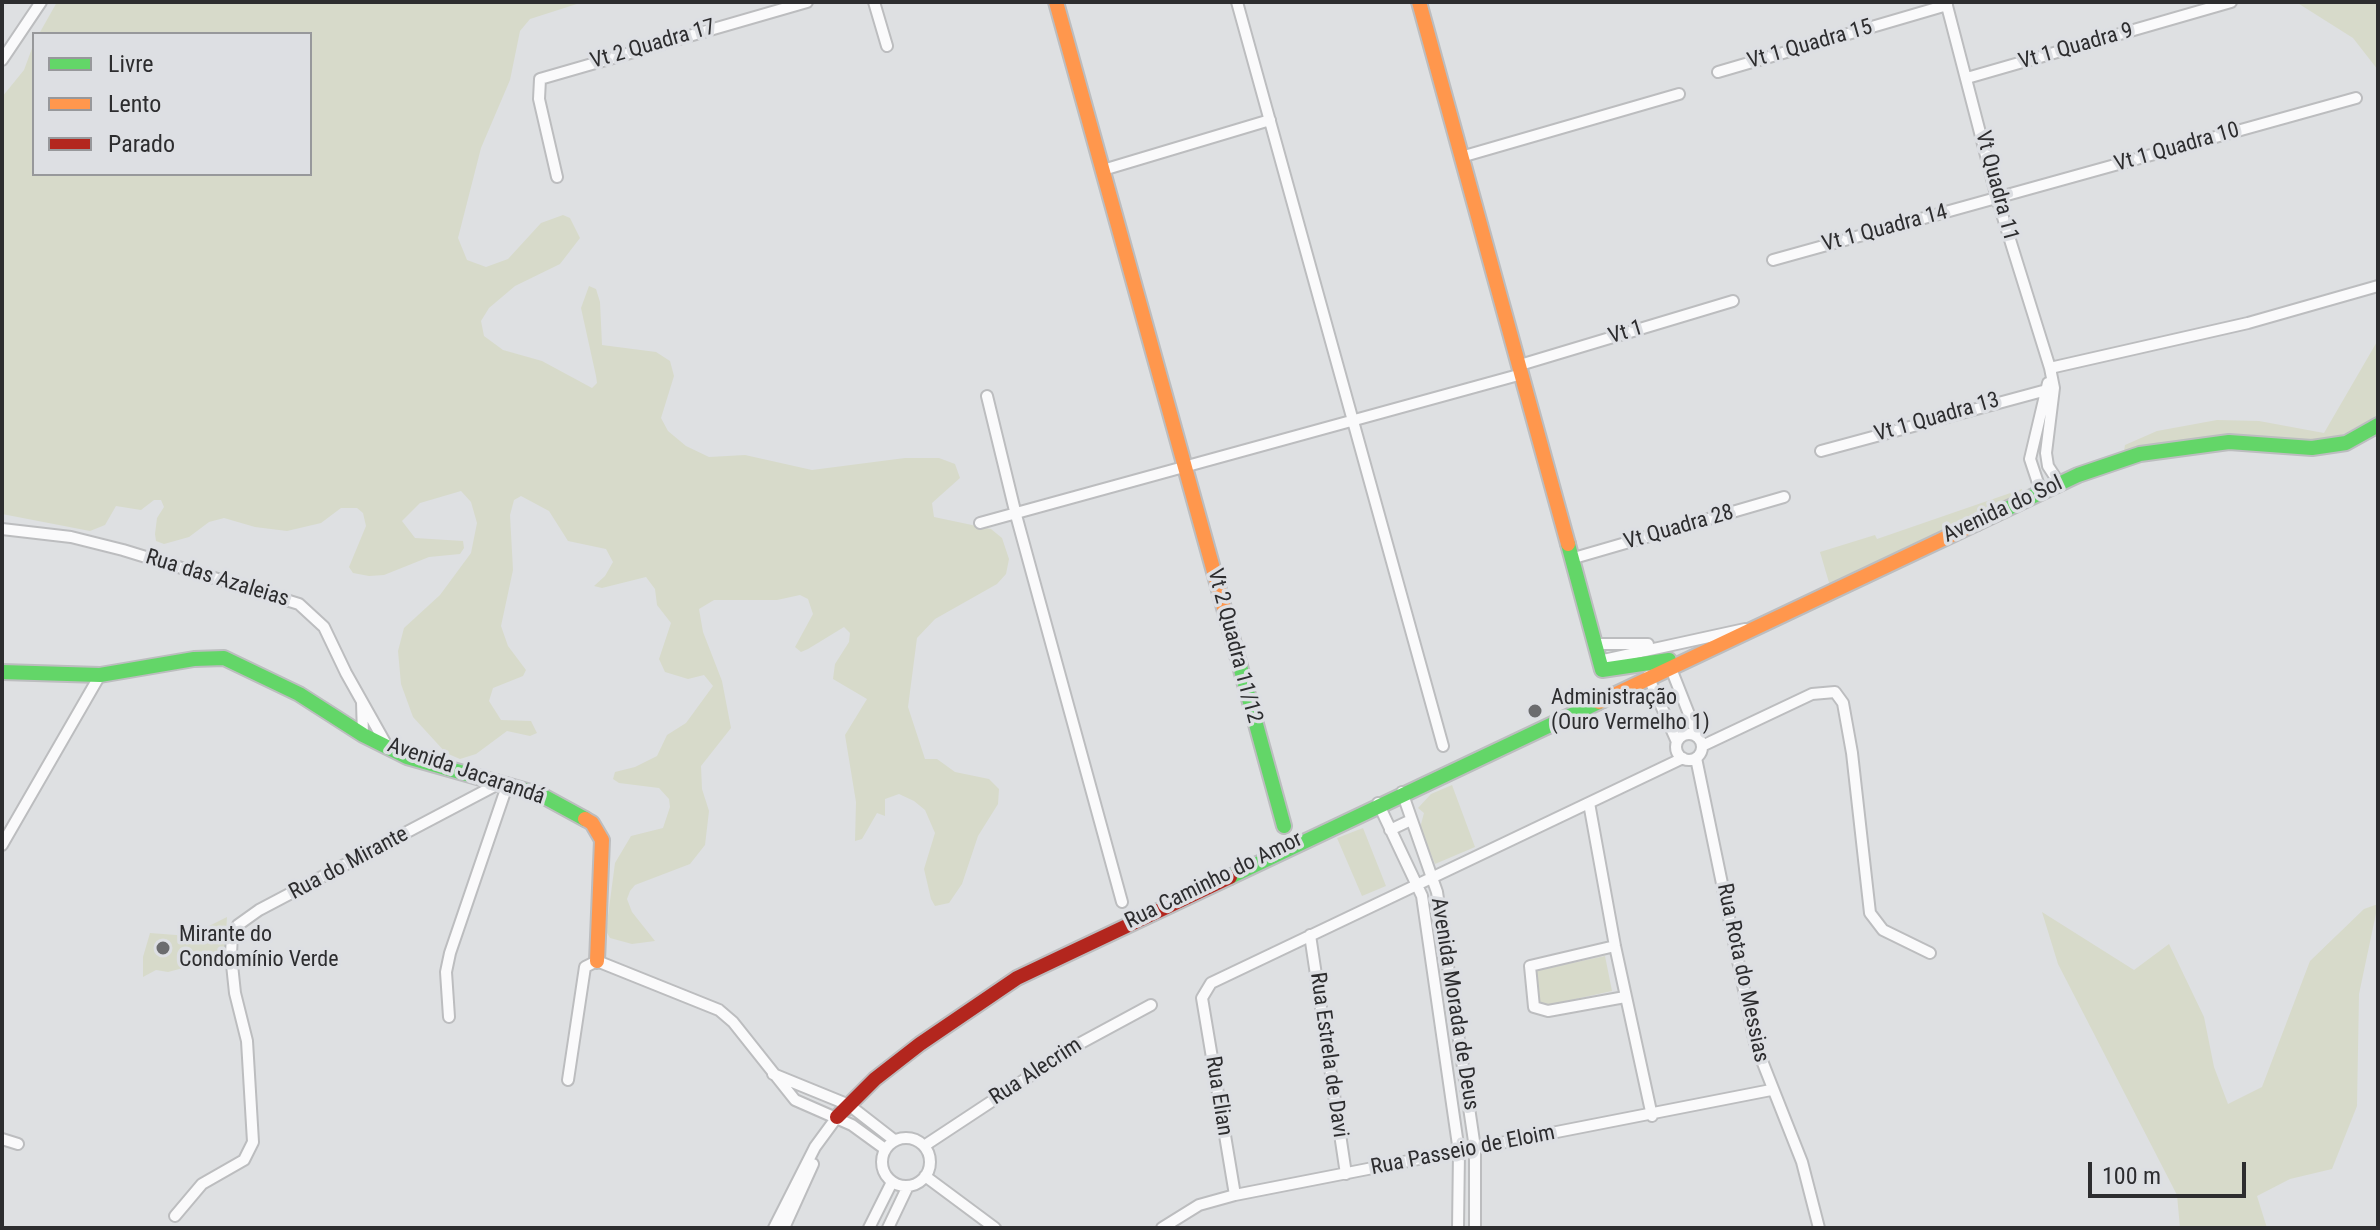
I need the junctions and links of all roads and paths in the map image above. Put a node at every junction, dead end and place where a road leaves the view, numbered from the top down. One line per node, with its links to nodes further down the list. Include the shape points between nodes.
1 (41, 2): 10 (street)
2 (807, 2): 18 (street, Vt 2 Quadra 17, via 540,79 539,99)
3 (874, 2): 9 (street)
4 (1056, 2): 17 (street, Vt 2 Quadra 11/12)
5 (1237, 2): 15 (street)
6 (1419, 2): 16 (street)
7 (2231, 2): 12 (street, Vt 1 Quadra 9)
8 (1946, 3): 11 (street, Vt 1 Quadra 15); 12 (street, Vt Quadra 11)
9 (887, 46)
10 (2, 60)
11 (1718, 72)
12 (1967, 78): 19 (street, Vt Quadra 11)
13 (1679, 94): 16 (street)
14 (2356, 98): 19 (street, Vt 1 Quadra 10)
15 (1270, 120): 17 (street); 26 (street)
16 (1461, 157): 23 (street)
17 (1103, 170): 31 (street, Vt 2 Quadra 11/12)
18 (557, 177)
19 (1997, 198): 20 (street, Vt 1 Quadra 14); 24 (street, Vt Quadra 11)
20 (1773, 260)
21 (2378, 286): 24 (street)
22 (1733, 301): 23 (street, Vt 1)
23 (1521, 369): 26 (street, Vt 1); 38 (street)
24 (2050, 381): 28 (street, Vt 1 Quadra 13); 29 (street); 30 (street)
25 (987, 396): 35 (street)
26 (1355, 420): 31 (street, Vt 1); 53 (street)
27 (2378, 425): 32 (street, Avenida do Sol, via 2346,443 2312,448 2229,442 2140,454)
28 (1821, 451)
29 (2046, 453): 30 (street); 32 (street)
30 (2030, 459): 33 (street)
31 (1184, 466): 35 (street, Vt 1); 61 (street, Vt 2 Quadra 11/12)
32 (2059, 483): 33 (street, Avenida do Sol)
33 (2041, 492): 39 (street, Avenida do Sol)
34 (1784, 497): 38 (street, Vt Quadra 28)
35 (1016, 515): 36 (street, Vt 1); 66 (street)
36 (980, 523)
37 (2, 529): 48 (street, Rua das Azaleias, via 123,550 299,604 324,627)
38 (1574, 558): 41 (street)
39 (1759, 626): 40 (street); 42 (street, Avenida do Sol)
40 (1686, 640): 41 (street); 43 (street)
41 (1596, 644): 43 (street)
42 (1715, 646): 43 (street, via 1665,661); 44 (street, Avenida do Sol)
43 (1601, 665)
44 (1670, 666): 47 (street, Avenida do Sol); 51 (street)
45 (2, 672): 46 (street, Avenida Jacarandá)
46 (100, 675): 49 (street, Avenida Jacarandá, via 224,658 299,694); 63 (street)
47 (1648, 676): 50 (street); 57 (street, Rua Caminho do Amor)
48 (362, 700): 49 (street, Rua das Azaleias); 52 (street)
49 (363, 735): 52 (street, Avenida Jacarandá)
50 (1677, 742): 51 (street, via 1686,734); 54 (street)
51 (1700, 742): 55 (street); 69 (street, via 1812,694 1835,692 1843,703 1849,739 1870,913 1883,930)
52 (387, 746): 56 (street, Avenida Jacarandá, via 407,757)
53 (1443, 746)
54 (1683, 758): 55 (street); 59 (street)
55 (1696, 758): 76 (street, Rua Rota do Messias, via 1755,1043)
56 (504, 784): 70 (street, Avenida Jacarandá, via 541,795 598,831 602,840); 73 (street, via 450,953); 93 (street, Rua do Mirante, via 238,925 231,955 247,1041 253,1142 244,1160 202,1184)
57 (1402, 792): 58 (street, Rua Caminho do Amor); 60 (street, Avenida Morada de Deus)
58 (1378, 803): 62 (street, Avenida Morada de Deus); 77 (street, Rua Caminho do Amor, via 1017,978 908,1053)
59 (1589, 803): 64 (street); 68 (street)
60 (1411, 820): 62 (street); 64 (street, Avenida Morada de Deus)
61 (1284, 826)
62 (1390, 830): 65 (street, Avenida Morada de Deus)
63 (2, 845)
64 (1434, 875): 65 (street); 85 (street, Avenida Morada de Deus)
65 (1416, 884): 67 (street); 87 (street, Avenida Morada de Deus, via 1422,896)
66 (1122, 902)
67 (1310, 935): 88 (street, Rua Estrela de Davi); 92 (street, Rua Elian, via 1218,978 1202,998)
68 (1615, 946): 71 (street); 71 (street, via 1530,966 1534,1007 1548,1011)
69 (1930, 953)
70 (597, 961): 74 (street, via 719,1010); 75 (street, via 585,967)
71 (1625, 997): 78 (street)
72 (1151, 1005): 84 (street, Rua Alecrim, via 1077,1045)
73 (449, 1017)
74 (775, 1075): 77 (street); 79 (street, via 795,1100)
75 (568, 1080)
76 (1771, 1090): 78 (street, Rua Passeio de Eloim); 102 (street, Rua Rota do Messias, via 1802,1162)
77 (849, 1105): 79 (street, Rua Caminho do Amor); 81 (street)
78 (1652, 1116): 85 (street, Rua Passeio de Eloim)
79 (837, 1117): 82 (street, Rua Caminho do Amor); 86 (street)
80 (2, 1139): 83 (street)
81 (894, 1140): 84 (street, via 905,1138); 86 (street)
82 (818, 1143): 94 (street); 95 (street, via 818,1156)
83 (18, 1144)
84 (924, 1146): 89 (street, via 929,1166)
85 (1475, 1148): 87 (street, Rua Passeio de Eloim); 101 (street, Avenida Morada de Deus)
86 (885, 1149): 90 (street, via 883,1169)
87 (1459, 1152): 88 (street, Rua Passeio de Eloim); 100 (street, Avenida Morada de Deus)
88 (1346, 1174): 92 (street, Rua Passeio de Eloim)
89 (925, 1176): 91 (street); 98 (street)
90 (892, 1182): 91 (street); 96 (street)
91 (908, 1186): 97 (street)
92 (1235, 1195): 99 (street, Rua Passeio de Eloim, via 1199,1205)
93 (175, 1216)
94 (774, 1228)
95 (784, 1228)
96 (869, 1228)
97 (888, 1228)
98 (995, 1228)
99 (1162, 1228)
100 (1458, 1228)
101 (1475, 1228)
102 (1819, 1228)

